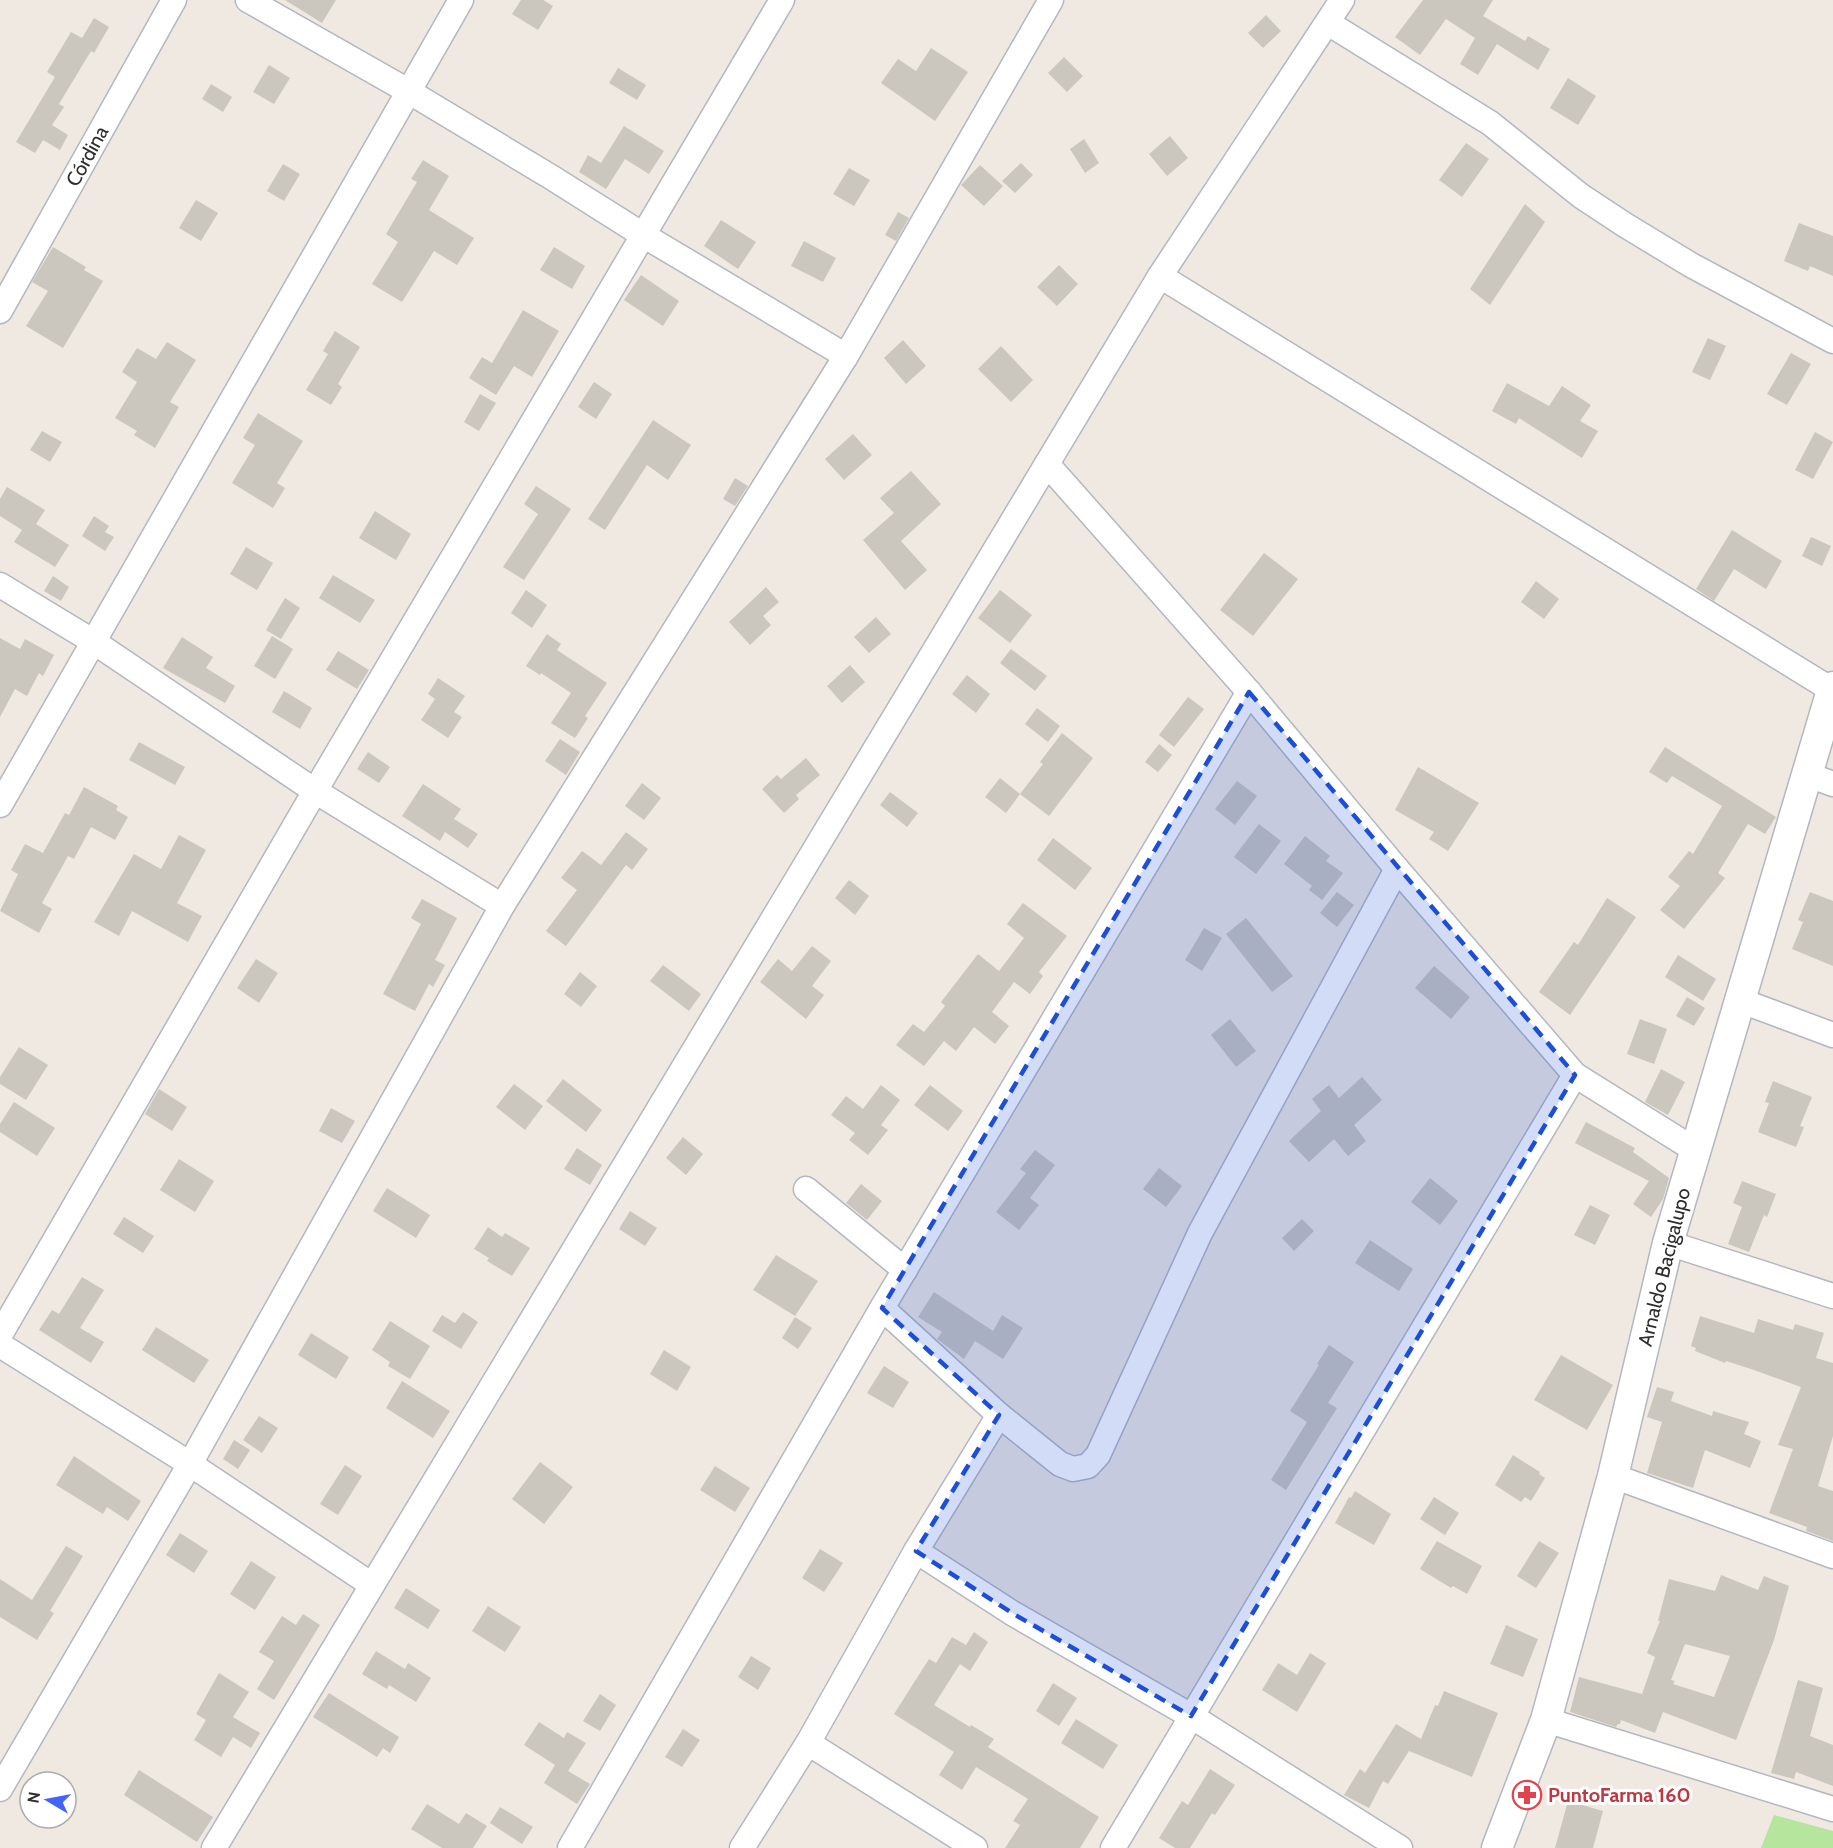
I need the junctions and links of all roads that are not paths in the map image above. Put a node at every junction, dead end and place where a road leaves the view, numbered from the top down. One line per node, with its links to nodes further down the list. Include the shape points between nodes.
1 (174, 0): 11 (street, Córdina)
2 (248, 0): 8 (street)
3 (461, 0): 8 (street)
4 (782, 0): 9 (street)
5 (1051, 0): 13 (street)
6 (1342, 0): 7 (street)
7 (1328, 23): 10 (street); 12 (street, via 1490,123 1581,196 1625,225 1690,265)
8 (408, 91): 9 (street); 16 (street)
9 (643, 236): 13 (street); 20 (street)
10 (1160, 276): 14 (street); 17 (street)
11 (0, 311)
12 (1833, 341)
13 (846, 356): 23 (street)
14 (1047, 464): 18 (street); 40 (street)
15 (0, 585): 16 (street)
16 (94, 642): 20 (street); 21 (street)
17 (1832, 688): 19 (street, Arnaldo Bacigalupo)
18 (1249, 692): 22 (street); 30 (street)
19 (1819, 779): 24 (street, Arnaldo Bacigalupo)
20 (315, 791): 23 (street); 33 (street)
21 (0, 805)
22 (1397, 869): 26 (street); 35 (street, via 1200,1233 1098,1455 1088,1466 1073,1469 1060,1464)
23 (502, 906): 36 (street)
24 (1739, 1000): 25 (street); 27 (street, Arnaldo Bacigalupo)
25 (1833, 1035)
26 (1575, 1075): 27 (street); 41 (street)
27 (1695, 1150): 29 (street, Arnaldo Bacigalupo)
28 (806, 1189): 30 (street)
29 (1668, 1243): 31 (street); 37 (street, Arnaldo Bacigalupo)
30 (905, 1270): 32 (street)
31 (1833, 1296)
32 (882, 1308): 35 (street); 47 (street)
33 (0, 1335)
34 (0, 1345): 36 (street)
35 (999, 1415): 38 (street)
36 (190, 1464): 40 (street); 44 (street)
37 (1613, 1476): 39 (street); 42 (street, Arnaldo Bacigalupo)
38 (916, 1551): 41 (street, via 1012,1613); 43 (street)
39 (1833, 1556)
40 (372, 1585): 46 (street)
41 (1191, 1716): 50 (street); 51 (street)
42 (1546, 1720): 45 (street); 52 (street, Arnaldo Bacigalupo)
43 (808, 1743): 48 (street); 49 (street)
44 (0, 1789)
45 (1833, 1809)
46 (214, 1848)
47 (570, 1848)
48 (742, 1848)
49 (975, 1848)
50 (1113, 1848)
51 (1400, 1848)
52 (1497, 1848)

